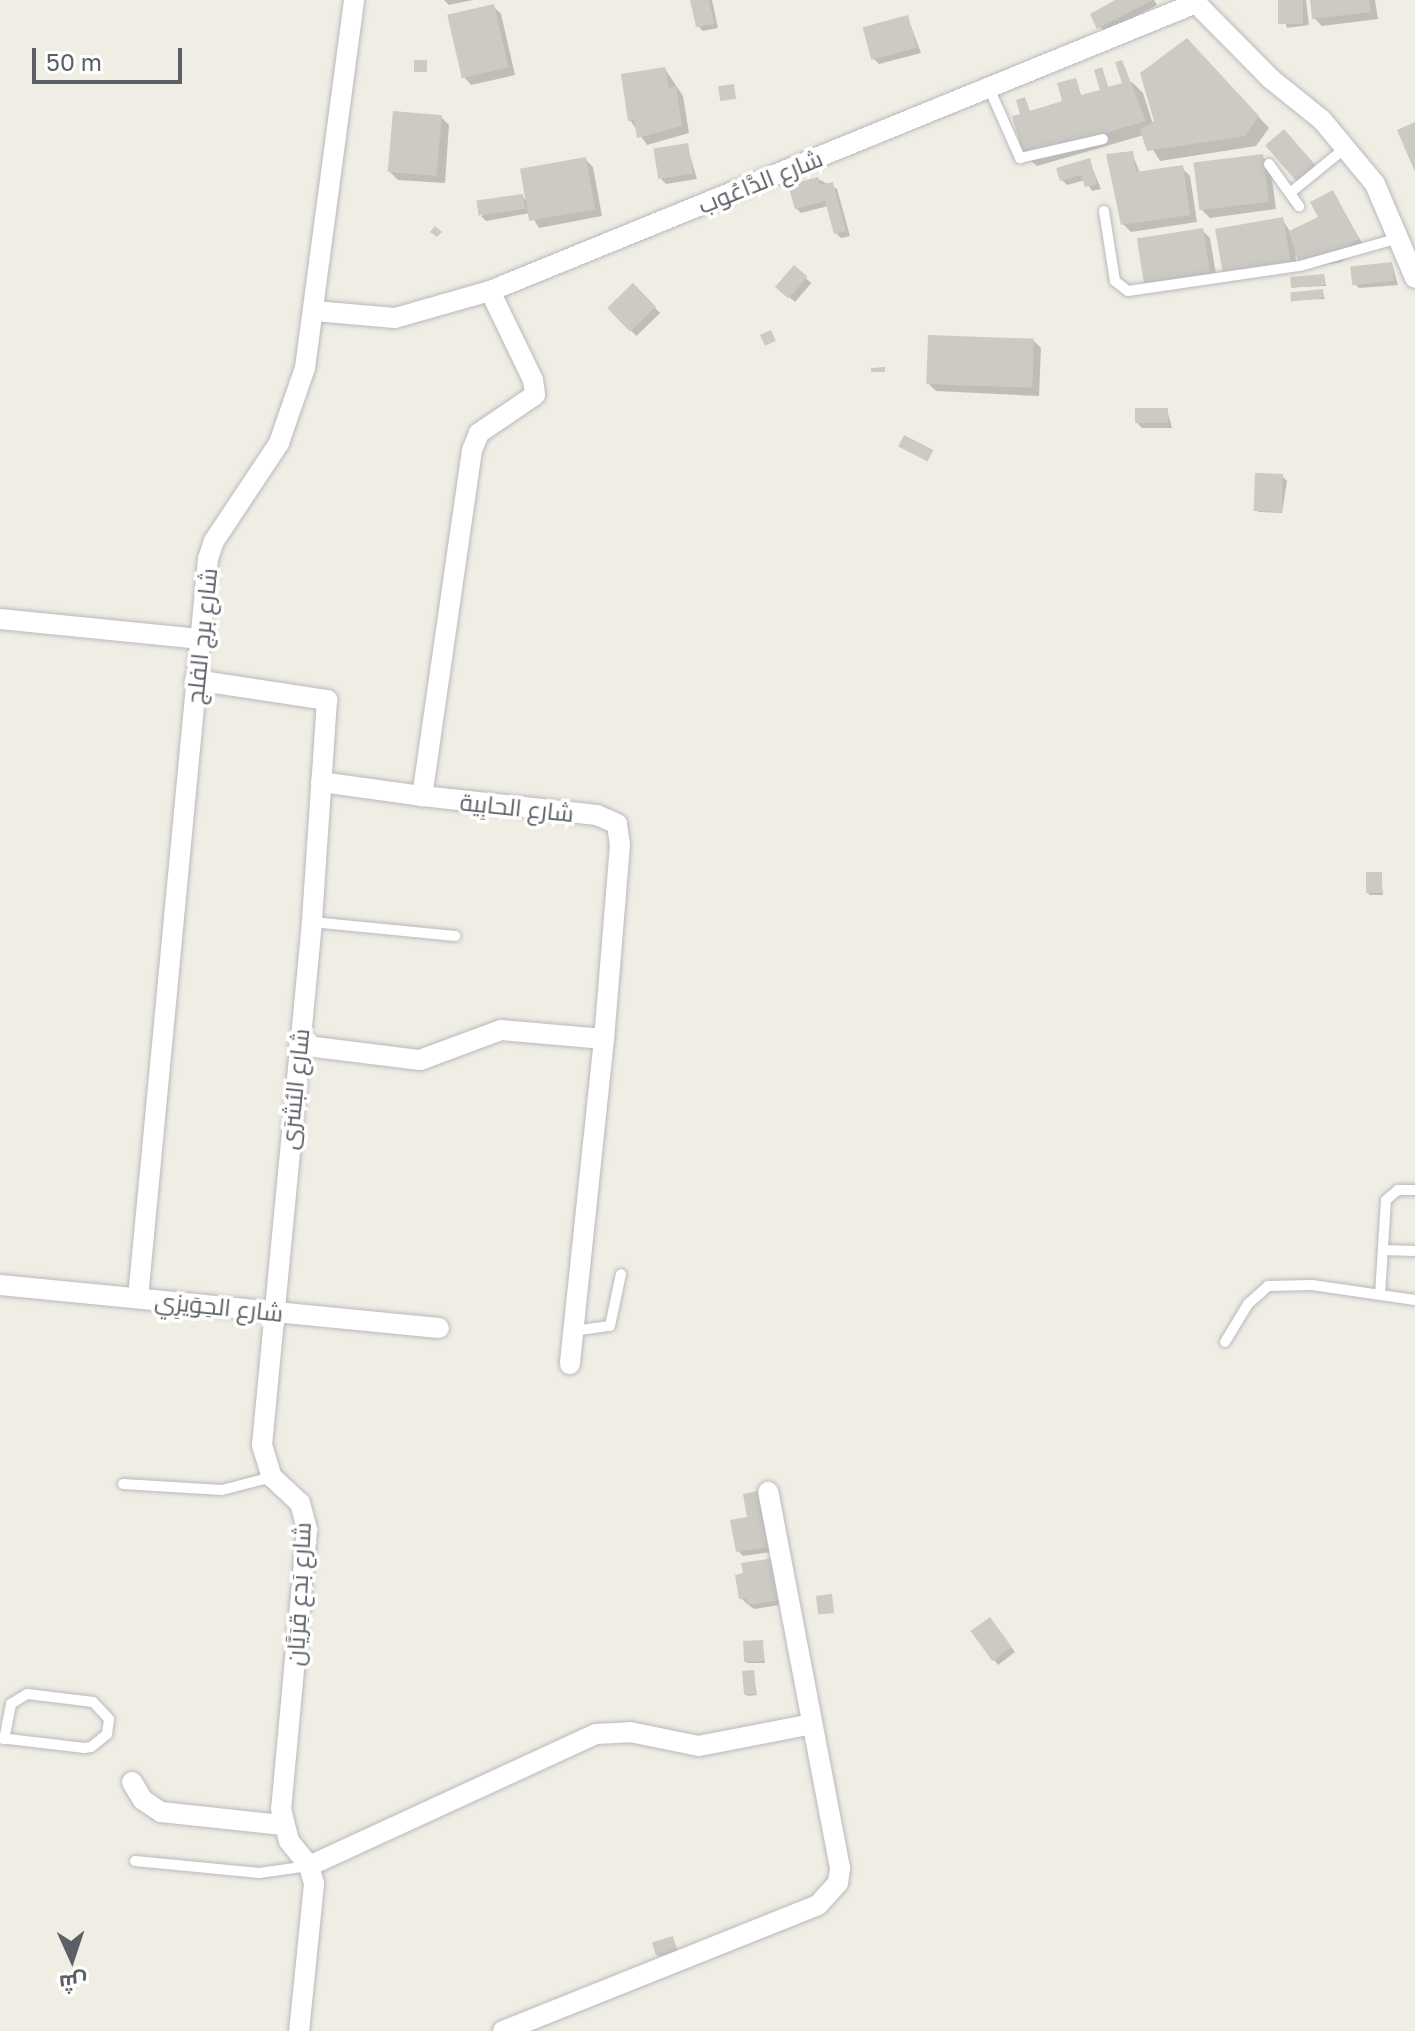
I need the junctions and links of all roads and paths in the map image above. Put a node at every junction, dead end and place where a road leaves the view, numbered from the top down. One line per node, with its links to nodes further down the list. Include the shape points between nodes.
1 (354, 0): 13 (street, شارع برج الفلج)
2 (1195, 2): 3 (street, شارع الدَّاعُوب); 5 (street)
3 (989, 88): 4 (lane, via 1020,158); 12 (street, شارع الدَّاعُوب)
4 (1103, 139)
5 (1345, 148): 7 (lane); 10 (street, via 1375,184)
6 (1269, 164): 7 (lane)
7 (1290, 193): 8 (lane)
8 (1299, 206)
9 (1104, 211): 10 (lane, via 1113,276 1128,291 1300,266)
10 (1401, 237): 11 (street)
11 (1415, 278)
12 (490, 291): 13 (street, شارع الدَّاعُوب, via 395,318); 18 (street, via 533,380 535,395 479,433 472,450)
13 (315, 311): 15 (street, شارع برج الفلج, via 305,368 279,443 214,541)
14 (0, 619): 15 (street)
15 (199, 639): 16 (street, شارع برج الفلج)
16 (195, 680): 17 (street, شارع البُشرَى, via 327,700); 29 (street, شارع برج الفلج)
17 (321, 782): 18 (street); 19 (street, شارع البُشرَى)
18 (422, 796): 21 (street, شارع الحابِية, via 597,815 617,824 620,845)
19 (312, 922): 20 (lane); 22 (street, شارع البُشرَى)
20 (455, 936)
21 (604, 1039): 22 (street, via 501,1030 420,1060); 33 (street, شارع الحابِية)
22 (299, 1045): 31 (street, شارع البُشرَى)
23 (1415, 1190): 24 (lane, via 1398,1190 1386,1200)
24 (1383, 1250): 25 (lane); 28 (lane)
25 (1415, 1251)
26 (621, 1274): 33 (lane, via 617,1314 610,1326)
27 (0, 1285): 29 (street, شارع الحِوَيزِي)
28 (1380, 1295): 30 (lane); 34 (lane, via 1298,1283 1268,1286 1248,1304)
29 (138, 1298): 31 (street, شارع الحِوَيزِي)
30 (1415, 1300)
31 (271, 1312): 32 (street, شارع الحِوَيزِي); 36 (street, شارع البُشرَى, via 262,1445)
32 (439, 1328)
33 (573, 1331): 35 (street, شارع الحابِية)
34 (1225, 1342)
35 (570, 1364)
36 (272, 1477): 37 (lane, via 222,1490); 42 (street, شارع بَدع قِرَيَّان, via 300,1503 307,1530)
37 (123, 1484)
38 (768, 1492): 39 (street)
39 (812, 1724): 44 (street, via 699,1746 630,1732 596,1734); 46 (street, via 840,1868 830,1896)
40 (2, 1739): 40 (lane, via 91,1747 103,1740 109,1719 93,1702 27,1694 11,1704)
41 (132, 1782): 42 (street, via 143,1800 161,1812)
42 (283, 1825): 44 (street)
43 (135, 1861): 44 (lane, via 259,1873)
44 (309, 1866): 45 (street, via 313,1902)
45 (299, 2031)
46 (503, 2031)

